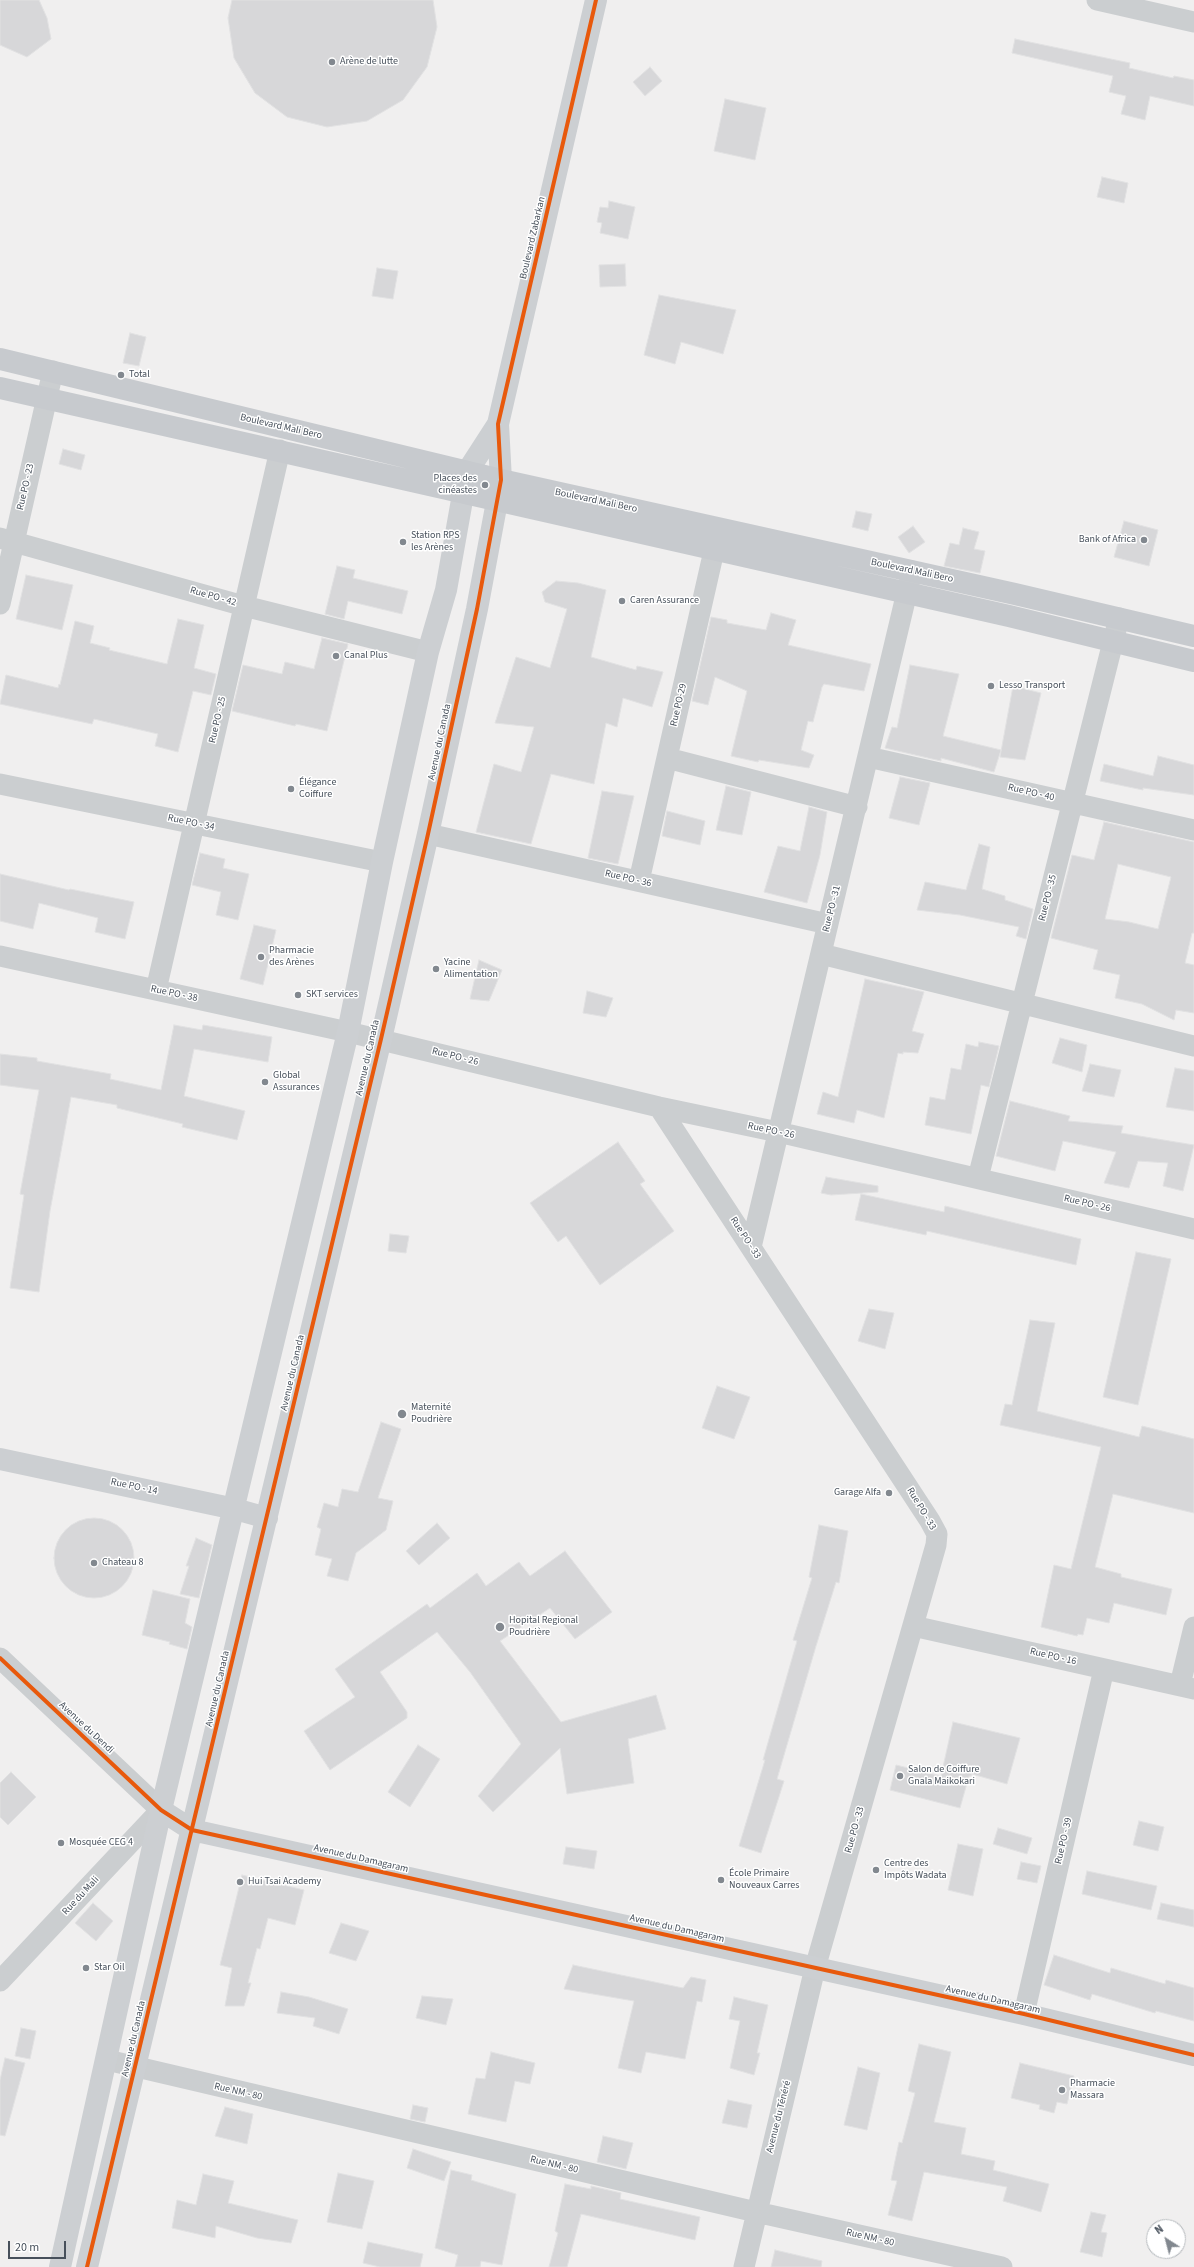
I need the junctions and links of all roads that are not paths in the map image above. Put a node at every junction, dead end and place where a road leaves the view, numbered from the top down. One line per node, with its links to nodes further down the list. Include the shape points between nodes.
1 (596, 0): 8 (street, Boulevard Zabarkan)
2 (1097, 0): 3 (street)
3 (1194, 22)
4 (0, 359): 5 (main road, Boulevard Mali Bero)
5 (53, 371): 7 (street, Rue PO - 23); 11 (main road, Boulevard Mali Bero)
6 (0, 388): 7 (main road, Boulevard Mali Bero)
7 (47, 398): 9 (main road, Boulevard Mali Bero); 14 (street, Rue PO - 23)
8 (498, 424): 10 (street, Boulevard Zabarkan); 11 (street, Boulevard Zabarkan)
9 (280, 450): 11 (main road, Boulevard Mali Bero); 20 (street, Rue PO - 25)
10 (501, 480): 11 (main road, Boulevard Mali Bero); 12 (street, Avenue du Canada); 13 (main road, Boulevard Mali Bero)
11 (465, 482): 12 (main road, Boulevard Mali Bero); 25 (street, via 446,590)
12 (496, 502): 15 (main road, Boulevard Mali Bero); 34 (street, Avenue du Canada)
13 (720, 529): 15 (street, Rue PO-29); 16 (main road, Boulevard Mali Bero)
14 (7, 540): 19 (street, Rue PO - 23); 20 (street, Rue PO - 42)
15 (714, 551): 17 (main road, Boulevard Mali Bero); 28 (street, Rue PO-29)
16 (912, 571): 17 (street, Rue PO - 31); 18 (main road, Boulevard Mali Bero)
17 (907, 594): 21 (main road, Boulevard Mali Bero); 27 (street, Rue PO - 31)
18 (1015, 594): 21 (main road); 22 (main road, Boulevard Mali Bero)
19 (0, 604)
20 (244, 606): 25 (street, Rue PO - 42); 32 (street, Rue PO - 25)
21 (1009, 616): 24 (main road, Boulevard Mali Bero)
22 (1119, 618): 23 (main road, Boulevard Mali Bero); 24 (street, Rue PO - 35)
23 (1194, 636)
24 (1113, 641): 26 (main road, Boulevard Mali Bero); 30 (street, Rue PO - 35)
25 (428, 652): 35 (street)
26 (1194, 661)
27 (868, 757): 30 (street, Rue PO - 40); 31 (street, Rue PO - 31)
28 (667, 758): 31 (street); 36 (street, Rue PO-29)
29 (0, 784): 32 (street, Rue PO - 34)
30 (1072, 802): 33 (street, Rue PO - 40); 41 (street, Rue PO - 35)
31 (857, 807): 37 (street, Rue PO - 31)
32 (195, 823): 35 (street, Rue PO - 34); 40 (street, Rue PO - 25)
33 (1194, 830)
34 (428, 834): 36 (street, Rue PO - 36); 43 (street, Avenue du Canada)
35 (382, 862): 42 (street)
36 (640, 881): 37 (street, Rue PO - 36)
37 (828, 924): 38 (street, Rue PO - 31)
38 (821, 954): 41 (street); 46 (street, Rue PO - 31)
39 (0, 956): 40 (street, Rue PO - 38)
40 (156, 990): 42 (street, Rue PO - 38)
41 (1022, 1004): 44 (street); 47 (street, Rue PO - 35)
42 (348, 1032): 43 (street, Rue PO - 26); 51 (street)
43 (381, 1039): 45 (street, Rue PO - 26); 52 (street, Avenue du Canada)
44 (1194, 1046)
45 (659, 1107): 46 (street, Rue PO - 26); 49 (street, Rue PO - 33)
46 (778, 1132): 47 (street, Rue PO - 26); 49 (street, Rue PO - 31)
47 (978, 1178): 48 (street, Rue PO - 26)
48 (1194, 1229)
49 (751, 1247): 53 (street, Rue PO - 33, via 930,1521 936,1534 936,1545)
50 (0, 1459): 51 (street, Rue PO - 14)
51 (235, 1509): 52 (street, Rue PO - 14); 58 (street)
52 (267, 1518): 59 (street, Avenue du Canada)
53 (913, 1626): 56 (street, Rue PO - 16); 60 (street, Rue PO - 33)
54 (1194, 1626): 57 (street)
55 (0, 1658): 58 (street, Avenue du Dendi)
56 (1104, 1669): 57 (street, Rue PO - 16); 62 (street, Rue PO - 39)
57 (1187, 1687)
58 (161, 1810): 59 (street, Avenue du Damagaram); 61 (street, Rue du Mali); 64 (street)
59 (192, 1830): 60 (street, Avenue du Damagaram); 65 (street, Avenue du Canada)
60 (815, 1968): 62 (street, Avenue du Damagaram); 66 (street, Avenue du Ténéré)
61 (0, 1981)
62 (1024, 2014): 63 (street, Avenue du Damagaram)
63 (1194, 2055)
64 (107, 2060): 65 (street, Rue NM - 80); 67 (street)
65 (135, 2068): 66 (street, Rue NM - 80); 68 (street, Avenue du Canada)
66 (756, 2212): 69 (street, Avenue du Ténéré); 70 (street, Rue NM - 80)
67 (60, 2267)
68 (87, 2267)
69 (744, 2267)
70 (1002, 2267)

